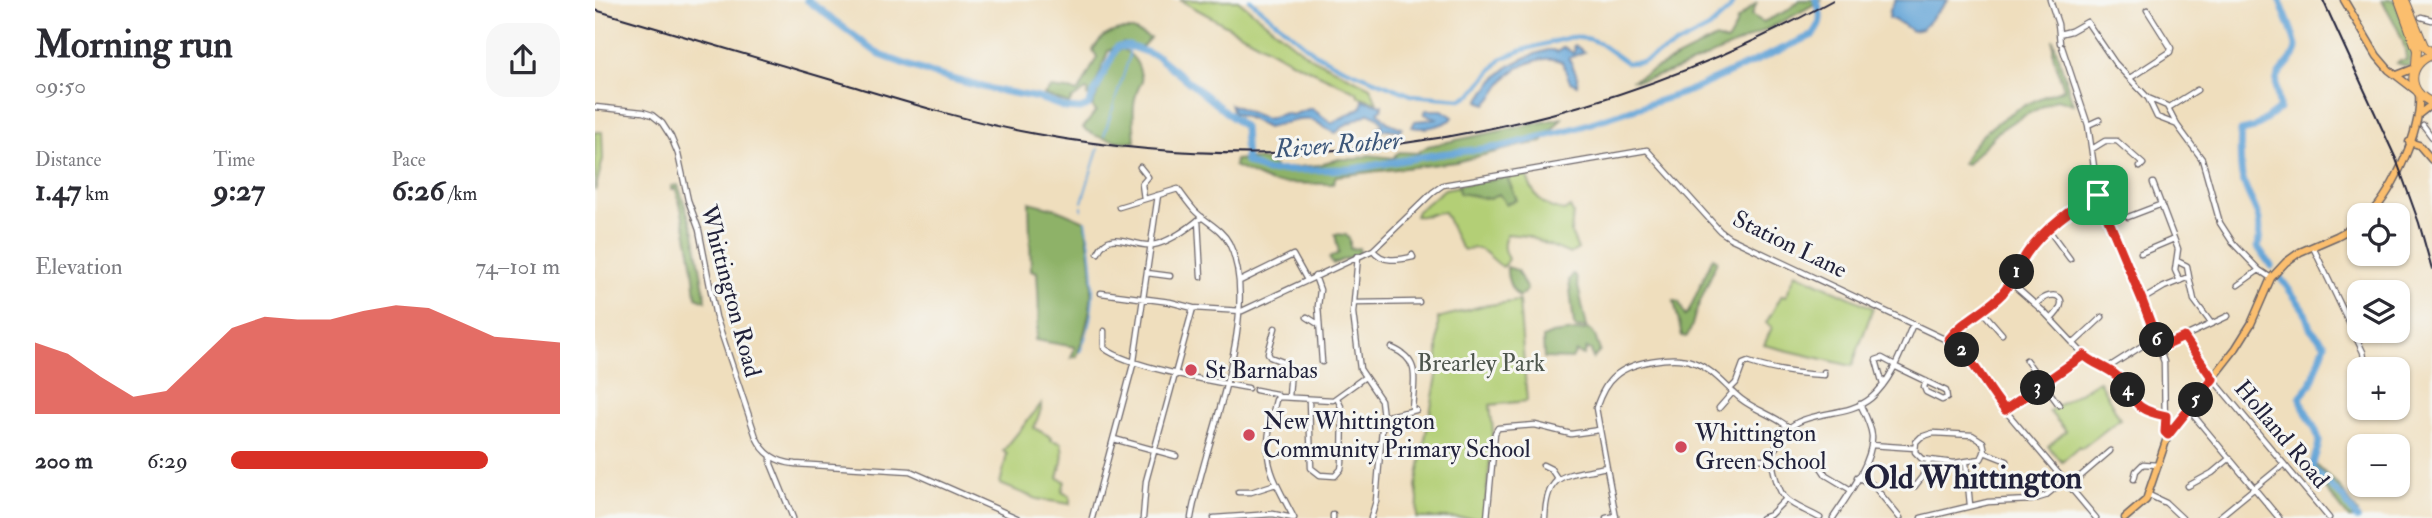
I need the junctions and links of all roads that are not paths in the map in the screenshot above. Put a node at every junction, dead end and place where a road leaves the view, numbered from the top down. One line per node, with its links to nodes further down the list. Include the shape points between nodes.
1 (2050, 0): 8 (street)
2 (2344, 0): 11 (main road, via 2377,56)
3 (2399, 0): 10 (highway, via 2417,50)
4 (2405, 0): 9 (highway, via 2424,46)
5 (2147, 10): 12 (street, via 2171,48)
6 (2421, 17): 7 (street)
7 (2432, 20)
8 (2059, 34): 12 (street, via 2087,22); 24 (street)
9 (2432, 54): 10 (highway)
10 (2416, 67): 11 (main road); 14 (highway, via 2413,82)
11 (2397, 75): 14 (main road)
12 (2130, 78): 15 (street)
13 (2197, 90): 19 (street)
14 (2417, 92): 16 (highway); 21 (main road)
15 (2148, 98): 17 (street); 20 (street)
16 (2432, 103): 21 (main road)
17 (2162, 104): 19 (street); 20 (street)
18 (595, 107): 130 (street, Whittington Road, via 643,111 662,123 671,137 699,230 729,359 756,437)
19 (2169, 110): 22 (street); 25 (street)
20 (2154, 111): 22 (street)
21 (2418, 114): 28 (main road)
22 (2163, 119): 25 (street)
23 (2099, 120): 24 (street)
24 (2088, 125): 29 (street)
25 (2177, 125): 54 (street, via 2202,159 2224,229)
26 (2423, 125): 27 (street)
27 (2432, 136)
28 (2409, 142): 30 (main road); 37 (main road)
29 (2092, 149): 32 (street, via 2105,141 2117,141 2143,164); 35 (street)
30 (2432, 158)
31 (1140, 167): 36 (street, via 1148,177 1142,184)
32 (2140, 167)
33 (2153, 183): 38 (street)
34 (1158, 195): 36 (street); 41 (street, via 1178,189); 45 (street)
35 (2098, 195): 42 (street); 68 (street)
36 (1144, 199): 39 (street)
37 (2380, 203)
38 (2162, 204): 40 (street); 44 (street)
39 (1119, 207)
40 (2128, 217)
41 (1200, 219): 45 (street); 58 (street); 62 (street, via 1228,241)
42 (2048, 229): 52 (street); 64 (street, via 2026,254)
43 (2347, 230): 46 (main road)
44 (2174, 239): 49 (street); 53 (street)
45 (1152, 245): 48 (street, via 1109,240); 55 (street)
46 (2312, 246): 60 (main road, via 2289,259); 92 (street)
47 (1373, 250): 50 (street, via 1381,258 1402,260); 51 (street, Station Lane); 81 (street, Station Lane, via 1443,185 1647,150 1723,233)
48 (1098, 253)
49 (2141, 253)
50 (1412, 255)
51 (1358, 256): 57 (street, Station Lane); 70 (street)
52 (2070, 259)
53 (2177, 261): 59 (street, via 2187,267); 63 (street)
54 (2259, 270): 60 (street); 65 (street)
55 (1147, 273): 56 (street); 67 (street)
56 (1170, 276)
57 (1315, 276): 61 (street, Station Lane); 80 (street, via 1320,290)
58 (1201, 277)
59 (2189, 277): 63 (street); 79 (street, via 2194,300)
60 (2271, 278): 101 (main road, via 2246,332)
61 (1307, 280): 62 (street, via 1293,255); 73 (street, Station Lane)
62 (1240, 281): 73 (street)
63 (2180, 281): 68 (street)
64 (2011, 283): 71 (street); 74 (street)
65 (2238, 285)
66 (1101, 293): 67 (street)
67 (1143, 299): 72 (street); 94 (street)
68 (2142, 300): 85 (street)
69 (1419, 302): 70 (street)
70 (1355, 303): 100 (street, via 1360,369)
71 (2036, 304): 78 (street); 78 (street, via 2055,294 2062,304)
72 (1193, 308): 73 (street); 98 (street)
73 (1239, 311): 103 (street)
74 (1982, 311): 84 (street); 87 (street)
75 (2228, 316): 79 (street)
76 (1307, 317): 80 (street)
77 (2102, 317): 88 (street)
78 (2051, 319): 88 (street)
79 (2211, 323): 86 (street)
80 (1319, 324): 95 (street)
81 (1913, 324): 87 (street, Station Lane); 96 (street)
82 (1275, 328): 110 (street, via 1268,353 1291,369)
83 (1104, 331): 94 (street, via 1104,348)
84 (2002, 334)
85 (2156, 337): 90 (street); 97 (street)
86 (2184, 337): 90 (street); 101 (street, Holland Road)
87 (1949, 339): 116 (street, Station Lane, via 1965,353)
88 (2073, 344): 91 (street)
89 (1392, 348): 119 (street, via 1411,360 1414,410)
90 (2160, 348): 118 (street)
91 (2084, 355): 97 (street); 104 (street)
92 (2364, 357)
93 (2026, 360): 104 (street)
94 (1134, 361): 98 (street); 123 (street)
95 (1322, 362)
96 (1894, 366): 102 (street); 105 (street); 105 (street, via 1882,358 1876,360)
97 (2109, 370): 118 (street, via 2139,407)
98 (1175, 372): 103 (street); 126 (street)
99 (1824, 372): 108 (street, via 1773,371 1748,362)
100 (1365, 377): 111 (street); 119 (street, via 1381,400)
101 (2213, 379): 117 (main road); 138 (street, Holland Road)
102 (1926, 382): 102 (street, via 1946,391 1947,398 1926,392)
103 (1225, 384): 106 (street); 163 (street)
104 (2045, 384): 114 (street); 116 (street)
105 (1883, 386): 113 (street)
106 (1248, 388)
107 (1256, 390): 109 (street)
108 (1731, 390): 115 (street); 120 (street); 121 (street, via 1691,361 1665,360 1625,369 1601,394 1596,408)
109 (1279, 397): 110 (street); 146 (street, via 1266,449)
110 (1289, 397): 112 (street)
111 (1337, 398): 112 (street); 112 (street, via 1343,411 1342,463 1335,476 1320,475 1311,468)
112 (1309, 400)
113 (1860, 404): 120 (street); 124 (street)
114 (2059, 405)
115 (1719, 408)
116 (2005, 410): 145 (street, Station Lane)
117 (2189, 410): 122 (main road); 131 (street)
118 (2166, 416): 122 (street)
119 (1384, 417): 166 (street)
120 (1787, 426): 133 (street)
121 (1599, 430): 141 (street); 167 (street, via 1571,434 1535,425 1498,428)
122 (2168, 435): 140 (main road)
123 (1114, 439): 126 (street); 161 (street)
124 (1871, 445): 125 (street); 142 (street)
125 (1915, 449): 128 (street, via 1921,437 1950,433 1979,438); 134 (street, via 1917,456)
126 (1154, 450): 129 (street); 162 (street, via 1143,494)
127 (2110, 451): 148 (street)
128 (1984, 453): 135 (street); 137 (street, via 1981,459)
129 (1176, 456)
130 (771, 457): 159 (street, Whittington Road); 160 (street, via 795,464 910,471)
131 (2230, 458): 149 (street); 150 (street)
132 (1756, 459): 133 (street)
133 (1771, 460): 154 (street)
134 (1929, 461): 137 (street); 147 (street)
135 (2007, 461)
136 (1823, 462): 151 (street, via 1822,472)
137 (1966, 463): 155 (street)
138 (2284, 464): 150 (street); 179 (street, Holland Road)
139 (1543, 465): 143 (street)
140 (2159, 466): 144 (street, via 2143,464); 153 (main road)
141 (1606, 467): 143 (street); 156 (street)
142 (1857, 477): 151 (street); 158 (street, via 1873,485)
143 (1557, 478): 168 (street, via 1545,502)
144 (2134, 480)
145 (2064, 481): 148 (street, Station Lane); 155 (street, via 2032,500)
146 (1276, 484): 152 (street); 165 (street)
147 (1915, 486)
148 (2069, 486): 174 (street, Station Lane)
149 (2188, 486)
150 (2255, 488): 177 (street); 178 (street)
151 (1851, 490): 172 (street)
152 (1238, 492)
153 (2149, 495): 175 (main road); 176 (street)
154 (1785, 500): 157 (street); 171 (street)
155 (1971, 505): 173 (street)
156 (1616, 517): 169 (street)
157 (1771, 517): 170 (street)
158 (1898, 517)
159 (793, 518)
160 (1017, 518)
161 (1092, 518)
162 (1143, 518)
163 (1191, 518)
164 (1217, 518): 165 (street, via 1273,514)
165 (1294, 518)
166 (1371, 518)
167 (1487, 518)
168 (1545, 518)
169 (1606, 518)
170 (1762, 518)
171 (1820, 518)
172 (1833, 518)
173 (1921, 518)
174 (2095, 518)
175 (2126, 518)
176 (2182, 518)
177 (2218, 518)
178 (2279, 518)
179 (2329, 518)

